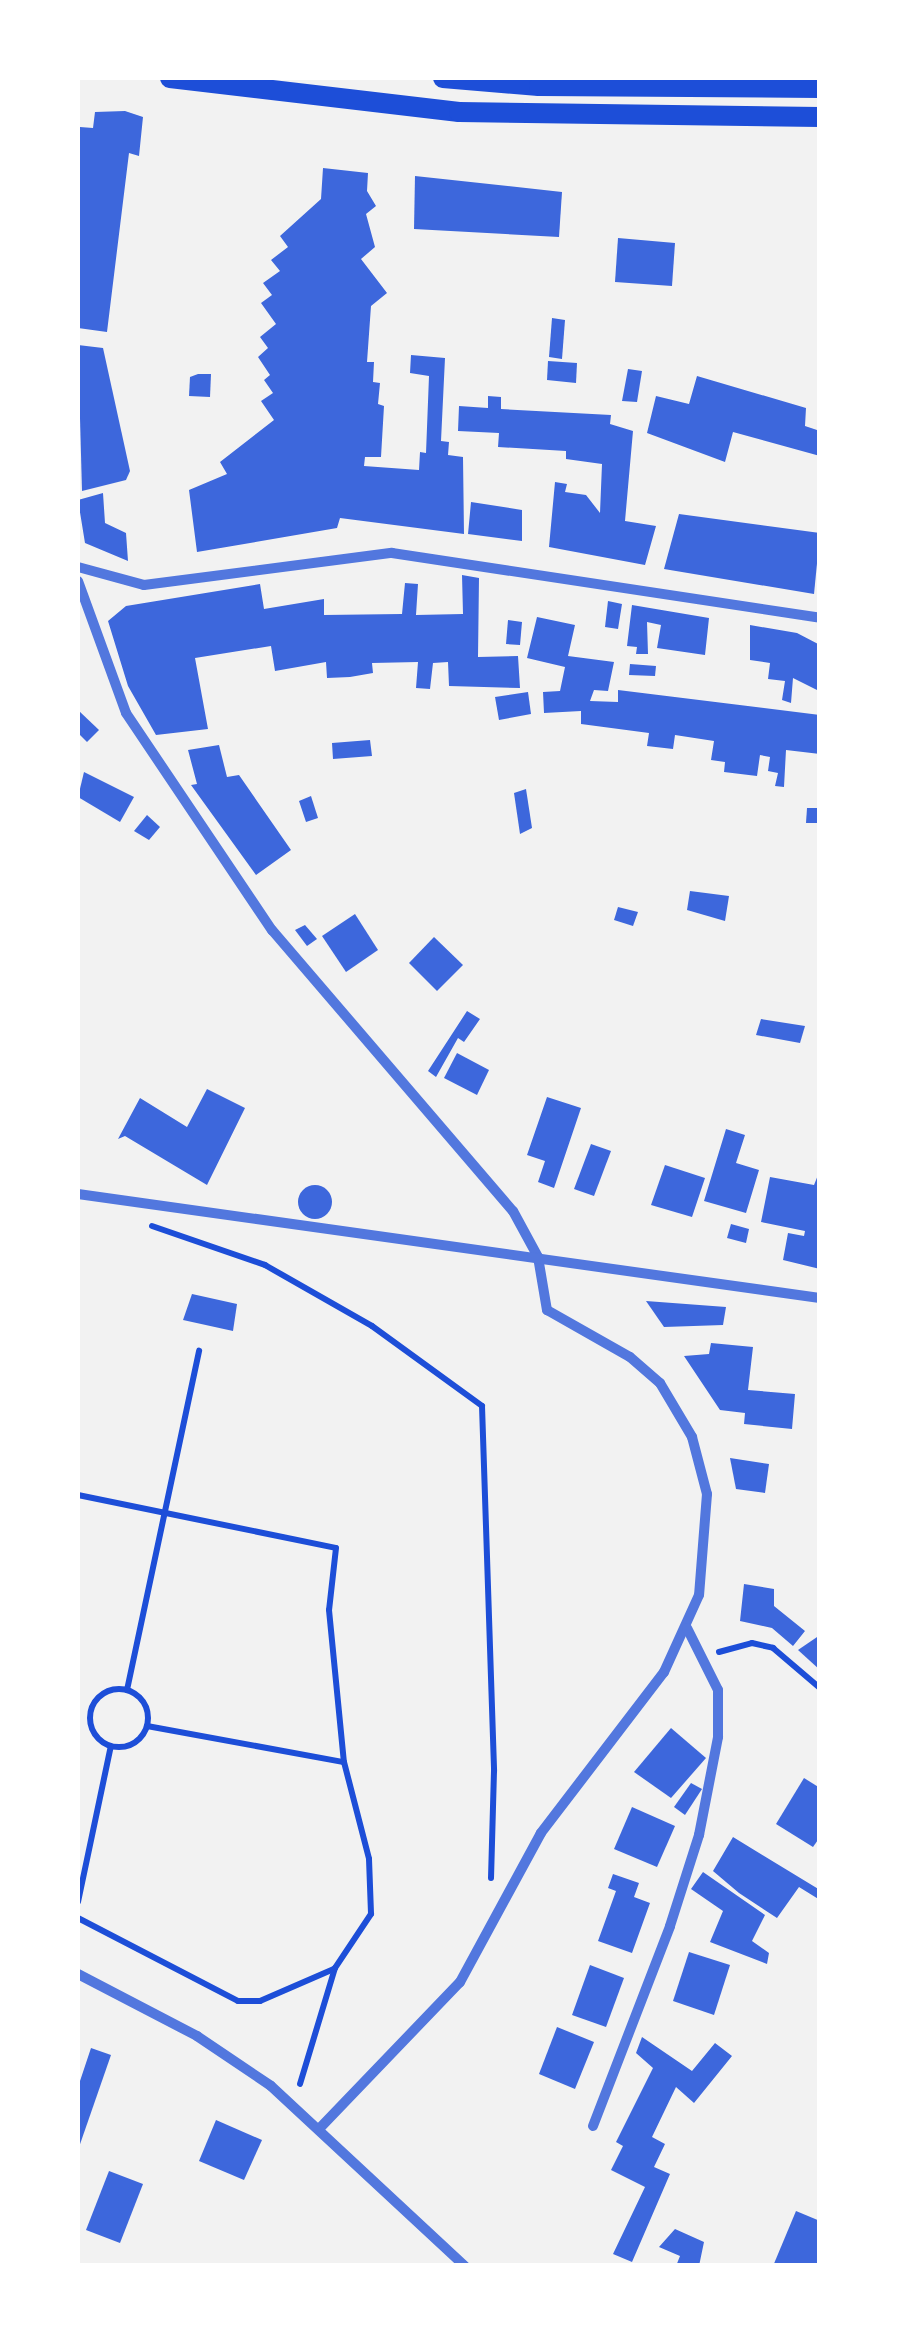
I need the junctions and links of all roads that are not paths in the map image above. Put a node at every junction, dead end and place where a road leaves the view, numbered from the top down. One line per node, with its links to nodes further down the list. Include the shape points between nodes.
1 (170, 78): 4 (main road, via 459,112)
2 (443, 78): 3 (main road, via 539,86)
3 (820, 88)
4 (820, 117)
5 (78, 567): 7 (street, via 144,585 392,553)
6 (78, 580): 9 (street, via 126,713 272,930 513,1211)
7 (820, 618)
8 (78, 1194): 9 (street)
9 (538, 1257): 10 (street); 11 (street, via 547,1310 646,1369 692,1438 708,1514 699,1594)
10 (820, 1298)
11 (687, 1628): 13 (street, via 721,1705 699,1834 634,2033); 14 (street, via 664,1672 541,1832 460,1982)
12 (78, 1974): 14 (street, via 225,2053)
13 (593, 2126)
14 (321, 2128): 15 (street)
15 (465, 2266)

